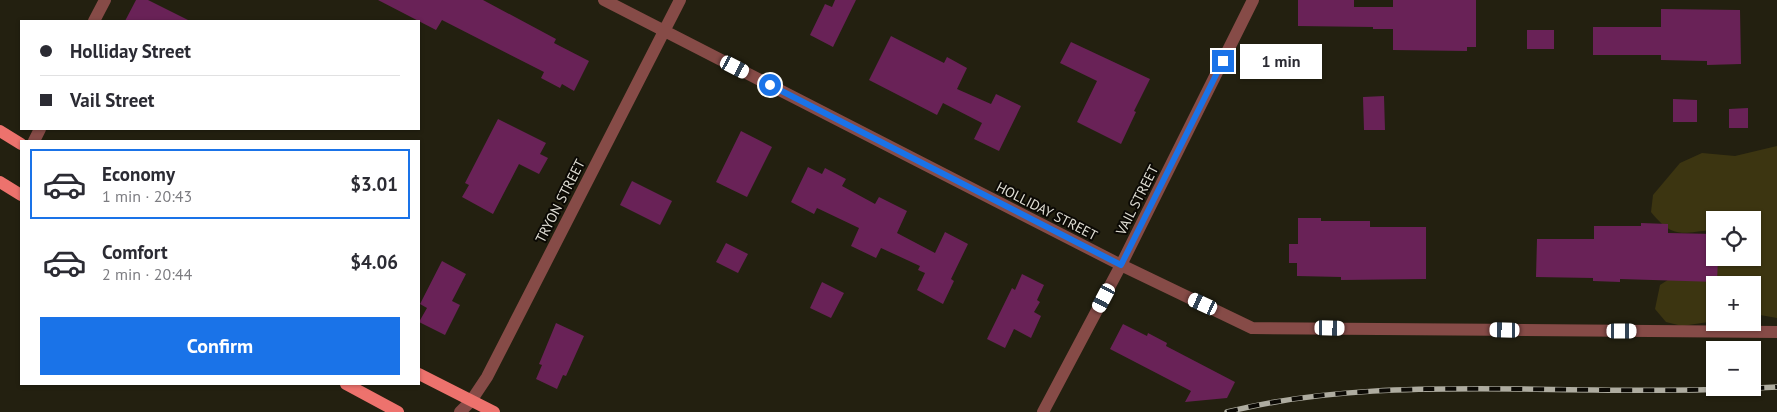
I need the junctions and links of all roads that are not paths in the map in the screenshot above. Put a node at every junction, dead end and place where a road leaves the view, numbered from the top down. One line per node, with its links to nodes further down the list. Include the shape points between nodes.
1 (105, 0): 5 (street)
2 (604, 0): 6 (street, HOLLIDAY STREET)
3 (680, 0): 6 (street, TRYON STREET)
4 (1253, 0): 11 (street, VAIL STREET)
5 (95, 20)
6 (665, 31): 11 (street, HOLLIDAY STREET); 15 (street, TRYON STREET, via 487,378)
7 (0, 131): 8 (main road)
8 (20, 143)
9 (0, 182): 10 (main road)
10 (20, 194)
11 (1121, 265): 12 (street, HOLLIDAY STREET, via 1252,328); 19 (street, VAIL STREET)
12 (1777, 332)
13 (420, 375): 15 (main road)
14 (348, 385): 16 (main road)
15 (471, 401): 17 (street, TRYON STREET); 18 (main road)
16 (398, 412)
17 (460, 412)
18 (494, 412)
19 (1043, 412)

